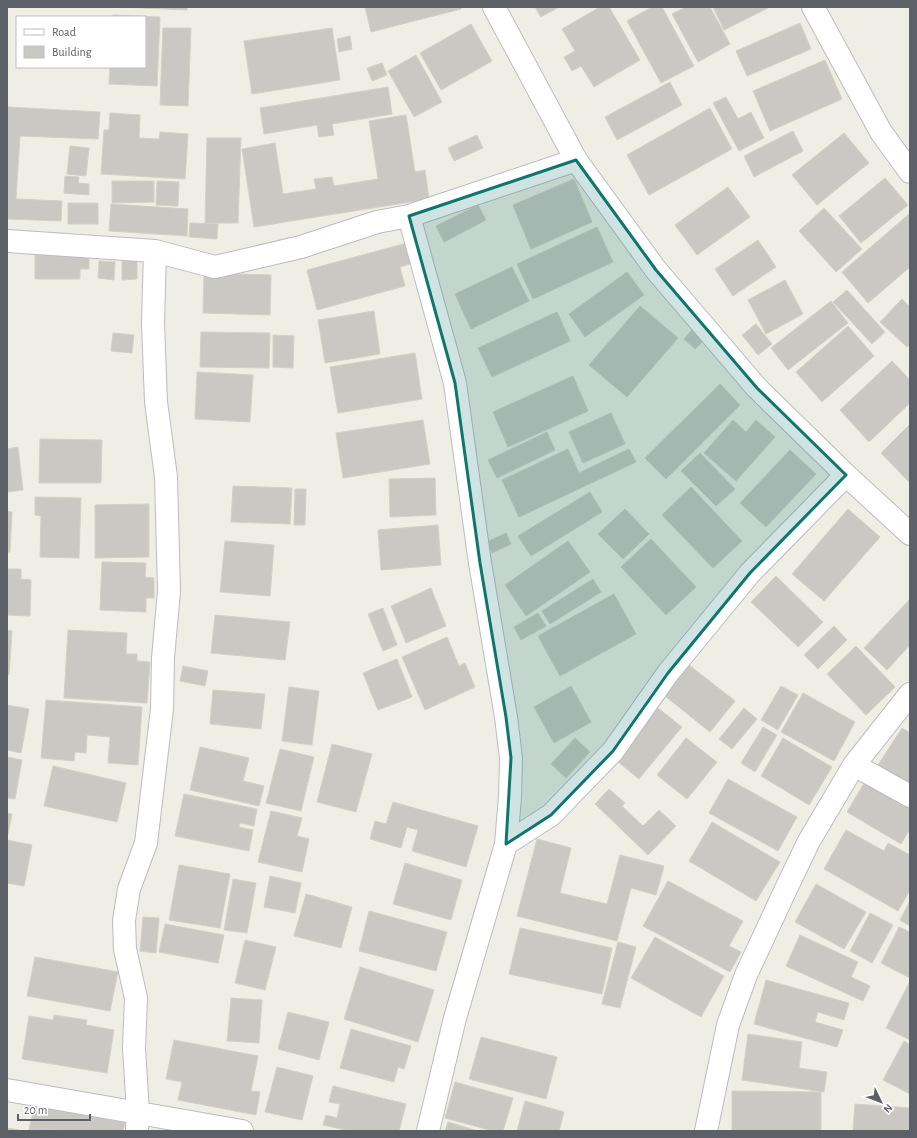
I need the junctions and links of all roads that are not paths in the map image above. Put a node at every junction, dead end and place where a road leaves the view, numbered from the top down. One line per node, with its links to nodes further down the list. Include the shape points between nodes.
1 (494, 7): 3 (street)
2 (813, 7): 4 (street, via 881,132)
3 (576, 160): 5 (street); 8 (street, via 661,276 757,388)
4 (910, 172)
5 (409, 216): 7 (street, via 377,222 301,247 215,267); 13 (street, via 455,383 511,758)
6 (7, 241): 7 (street)
7 (155, 251): 15 (street, via 155,386 166,477 169,591 162,658 162,709 146,843 129,889 124,920 125,949 136,998 134,1048)
8 (846, 475): 9 (street); 13 (street, via 750,573 668,673 613,751 551,815)
9 (910, 534)
10 (910, 694): 11 (street)
11 (854, 765): 12 (street); 18 (street, via 809,841 746,975 728,1025)
12 (910, 796)
13 (506, 844): 17 (street, via 455,1018)
14 (7, 1090): 15 (street)
15 (138, 1122): 16 (street)
16 (242, 1131)
17 (428, 1131)
18 (706, 1131)

